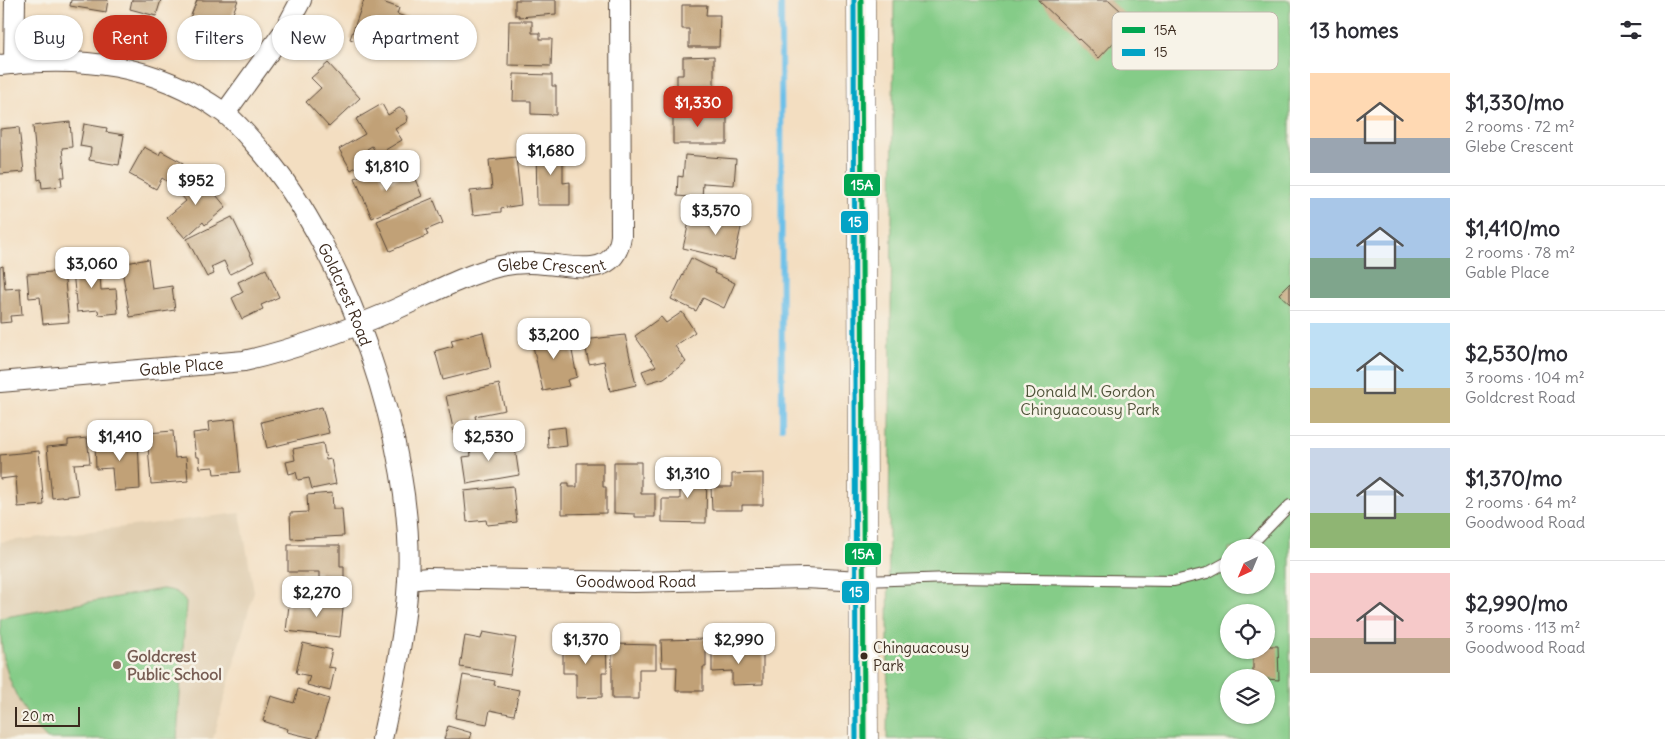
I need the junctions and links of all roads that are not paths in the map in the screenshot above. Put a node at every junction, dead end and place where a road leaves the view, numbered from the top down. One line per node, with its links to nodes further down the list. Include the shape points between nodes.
1 (15, 0): 5 (street)
2 (301, 0): 6 (street, via 285,30)
3 (620, 0): 7 (street, Glebe Crescent, via 621,236 613,258 596,267 532,263 487,270)
4 (862, 0): 13 (main road)
5 (7, 64): 6 (street, Goldcrest Road, via 70,61 108,64 164,80)
6 (225, 113): 7 (street, Goldcrest Road, via 258,147 290,188 324,248)
7 (358, 326): 8 (street, Gable Place, via 282,352 244,361); 12 (street, Goldcrest Road, via 376,371 397,450 404,498)
8 (0, 382)
9 (1290, 505): 10 (lane)
10 (1257, 539)
11 (1220, 566): 13 (lane, via 1174,581 951,578)
12 (408, 580): 13 (street, Goodwood Road, via 634,582 805,578); 14 (street, Goldcrest Road, via 392,696)
13 (863, 581): 15 (main road)
14 (382, 739)
15 (864, 739)

